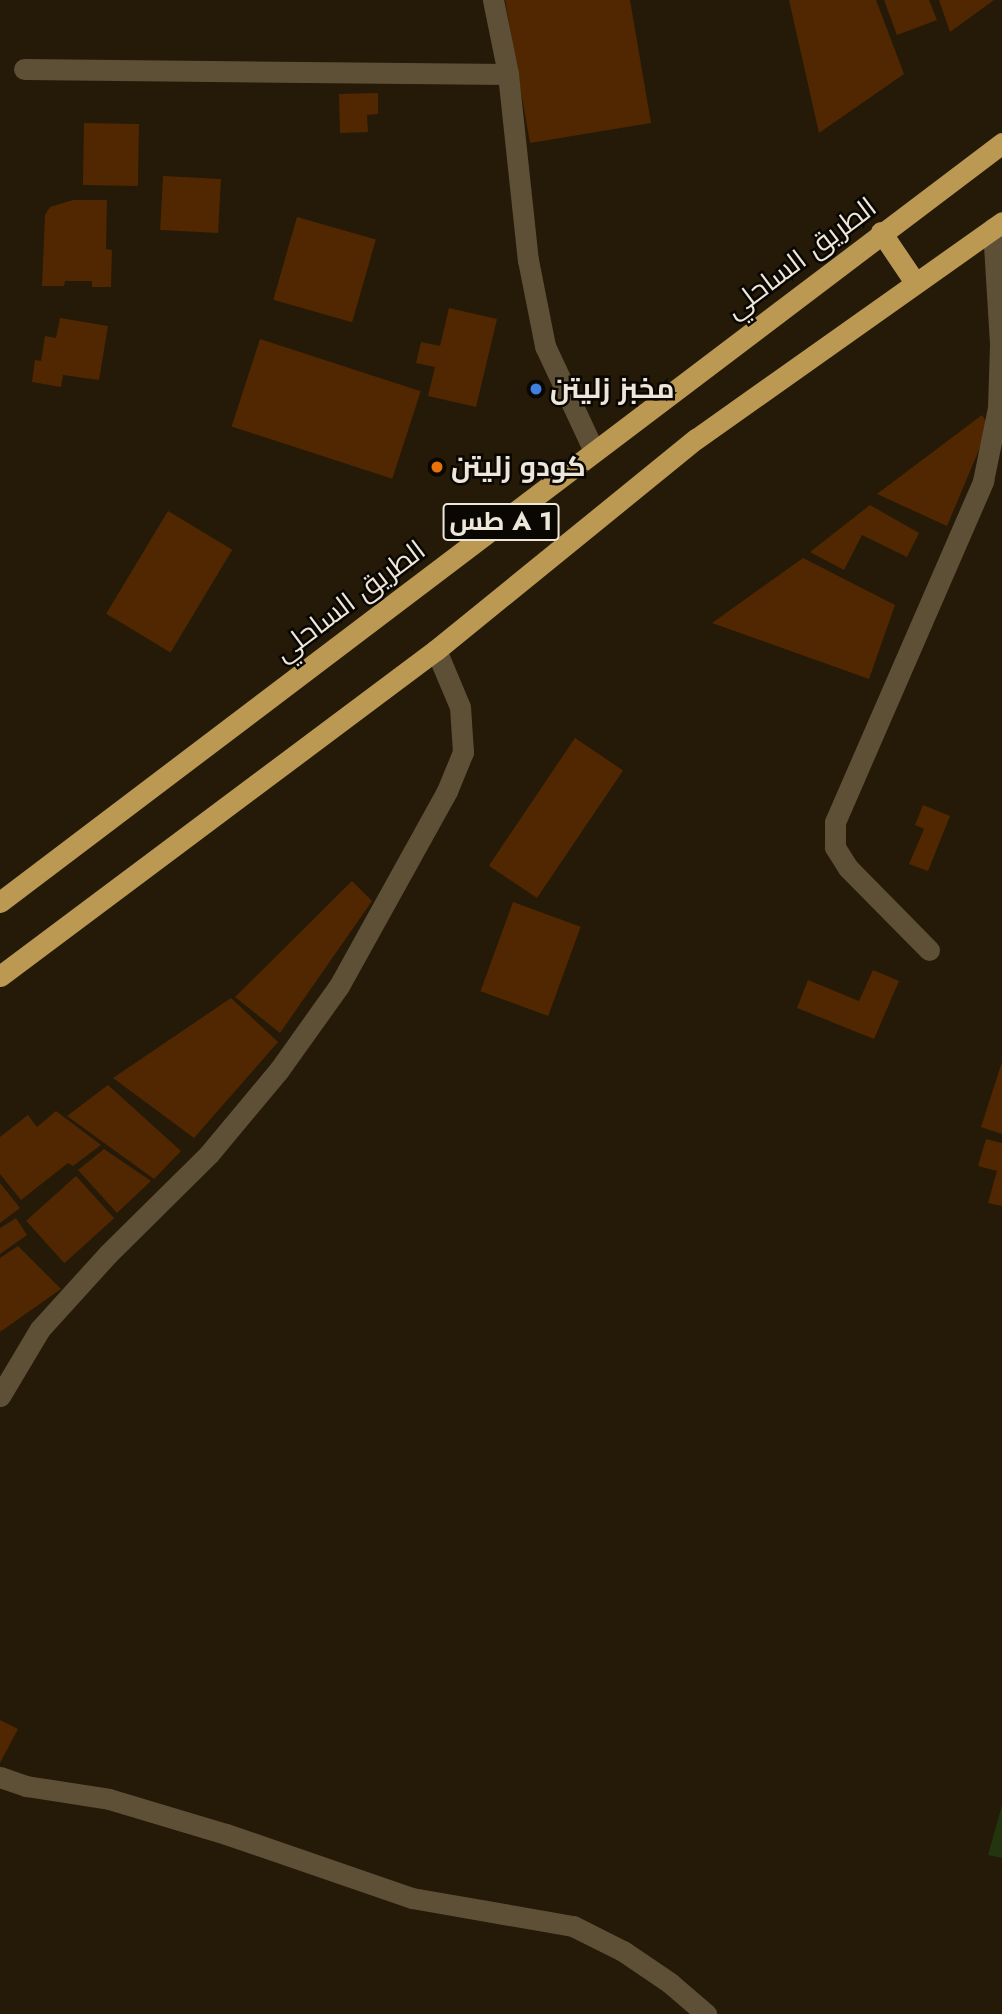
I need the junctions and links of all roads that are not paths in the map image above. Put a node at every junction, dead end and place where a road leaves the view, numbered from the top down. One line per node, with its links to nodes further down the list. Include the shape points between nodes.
1 (493, 0): 3 (street)
2 (24, 69): 3 (street)
3 (508, 74): 8 (street, via 528,260 545,346)
4 (1002, 143): 6 (highway, الطريق الساحلي / طس A 1)
5 (998, 225): 7 (highway, طس A 1); 11 (street, via 998,408 984,481 835,822 835,847 848,868)
6 (881, 232): 7 (highway); 8 (highway, الطريق الساحلي / طس A 1)
7 (914, 281): 9 (highway, طس A 1, via 696,439)
8 (594, 451): 10 (highway, الطريق الساحلي / طس A 1)
9 (436, 650): 12 (highway, طس A 1); 13 (street, via 460,707 463,752 447,791 339,986 279,1070 209,1154 40,1329)
10 (0, 902)
11 (929, 950)
12 (0, 976)
13 (0, 1396)
14 (0, 1777): 15 (street, via 26,1786 109,1799 412,1898 573,1926 623,1951)
15 (706, 2014)

